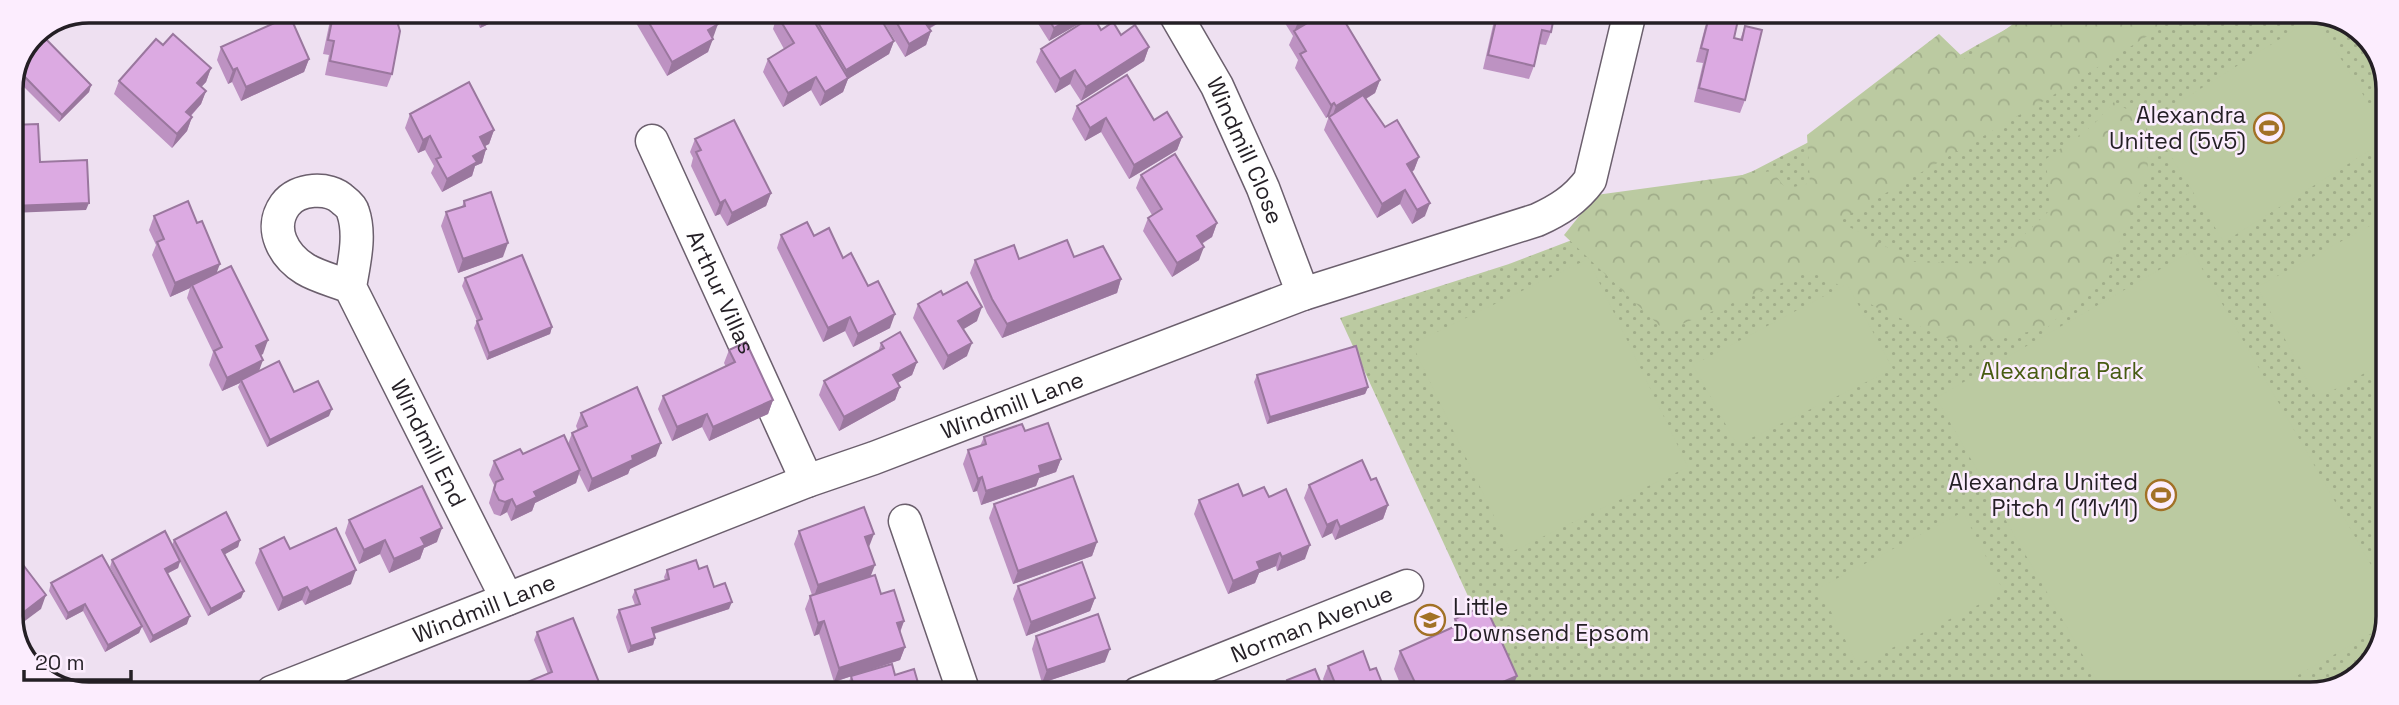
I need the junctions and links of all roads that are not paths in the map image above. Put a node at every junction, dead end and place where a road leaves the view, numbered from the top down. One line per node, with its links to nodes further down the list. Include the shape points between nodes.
1 (1180, 23): 5 (street, Windmill Close, via 1222,97)
2 (1627, 23): 5 (street, Windmill Lane, via 1590,180 1577,197 1537,220)
3 (652, 141): 6 (street, Arthur Villas)
4 (350, 287): 9 (street, Windmill End)
5 (1303, 293): 6 (street, Windmill Lane)
6 (807, 481): 9 (street, Windmill Lane)
7 (905, 521): 11 (street)
8 (1407, 586): 12 (street, Norman Avenue)
9 (508, 599): 10 (street, Windmill Lane)
10 (297, 682)
11 (960, 682)
12 (1166, 682)

